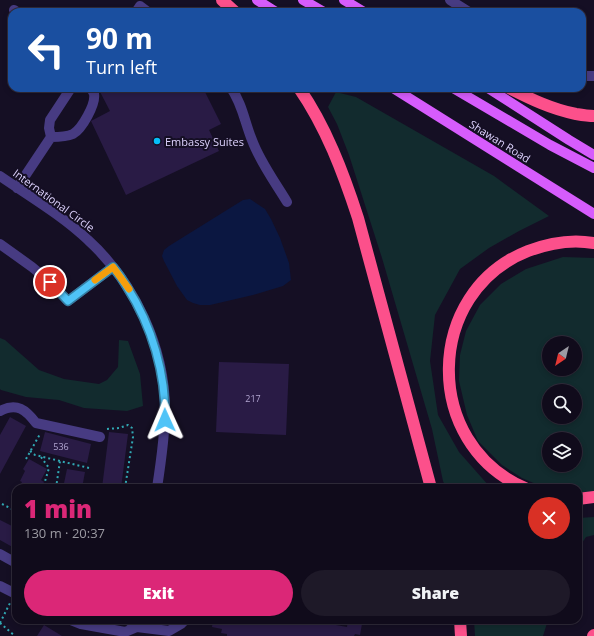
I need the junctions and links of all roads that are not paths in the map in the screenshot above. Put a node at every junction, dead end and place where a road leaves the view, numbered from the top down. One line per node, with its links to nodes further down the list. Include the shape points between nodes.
1 (222, 0): 6 (highway)
2 (257, 0): 7 (main road)
3 (303, 0): 8 (main road)
4 (344, 0): 9 (main road)
5 (450, 0): 10 (street)
6 (231, 8)
7 (270, 8)
8 (317, 8)
9 (357, 8)
10 (463, 8)
11 (68, 92): 20 (street, via 50,120 48,128)
12 (93, 92): 20 (street, via 94,102 82,126 67,136)
13 (233, 92): 25 (street, via 258,156)
14 (301, 92): 33 (highway, via 319,122 346,181)
15 (399, 92): 26 (main road, Shawan Road)
16 (460, 92): 22 (main road)
17 (494, 92): 21 (main road)
18 (517, 92): 19 (highway, via 543,105)
19 (594, 116)
20 (51, 137): 24 (street)
21 (594, 155)
22 (594, 168)
23 (0, 176): 24 (street, International Circle)
24 (17, 188): 29 (street, International Circle, via 71,226 98,249)
25 (287, 202)
26 (594, 214)
27 (594, 243): 34 (highway, via 552,243 518,255 501,266 488,276 466,302 452,336 448,377 458,421 468,439 489,465)
28 (1, 246): 29 (street, via 32,267 68,301)
29 (113, 267): 32 (street, International Circle, via 137,304 159,362 165,409)
30 (0, 411): 31 (street, via 16,407 23,410 36,423)
31 (103, 433)
32 (158, 484)
33 (430, 484)
34 (516, 484)
35 (594, 497): 36 (highway)
36 (582, 498)
37 (0, 554): 38 (street)
38 (12, 561)
39 (0, 586): 40 (street)
40 (12, 595)
41 (89, 624): 45 (street, via 125,632)
42 (170, 624): 46 (street)
43 (181, 624): 46 (street)
44 (460, 624): 47 (highway)
45 (137, 628): 46 (street)
46 (169, 631)
47 (461, 636)

